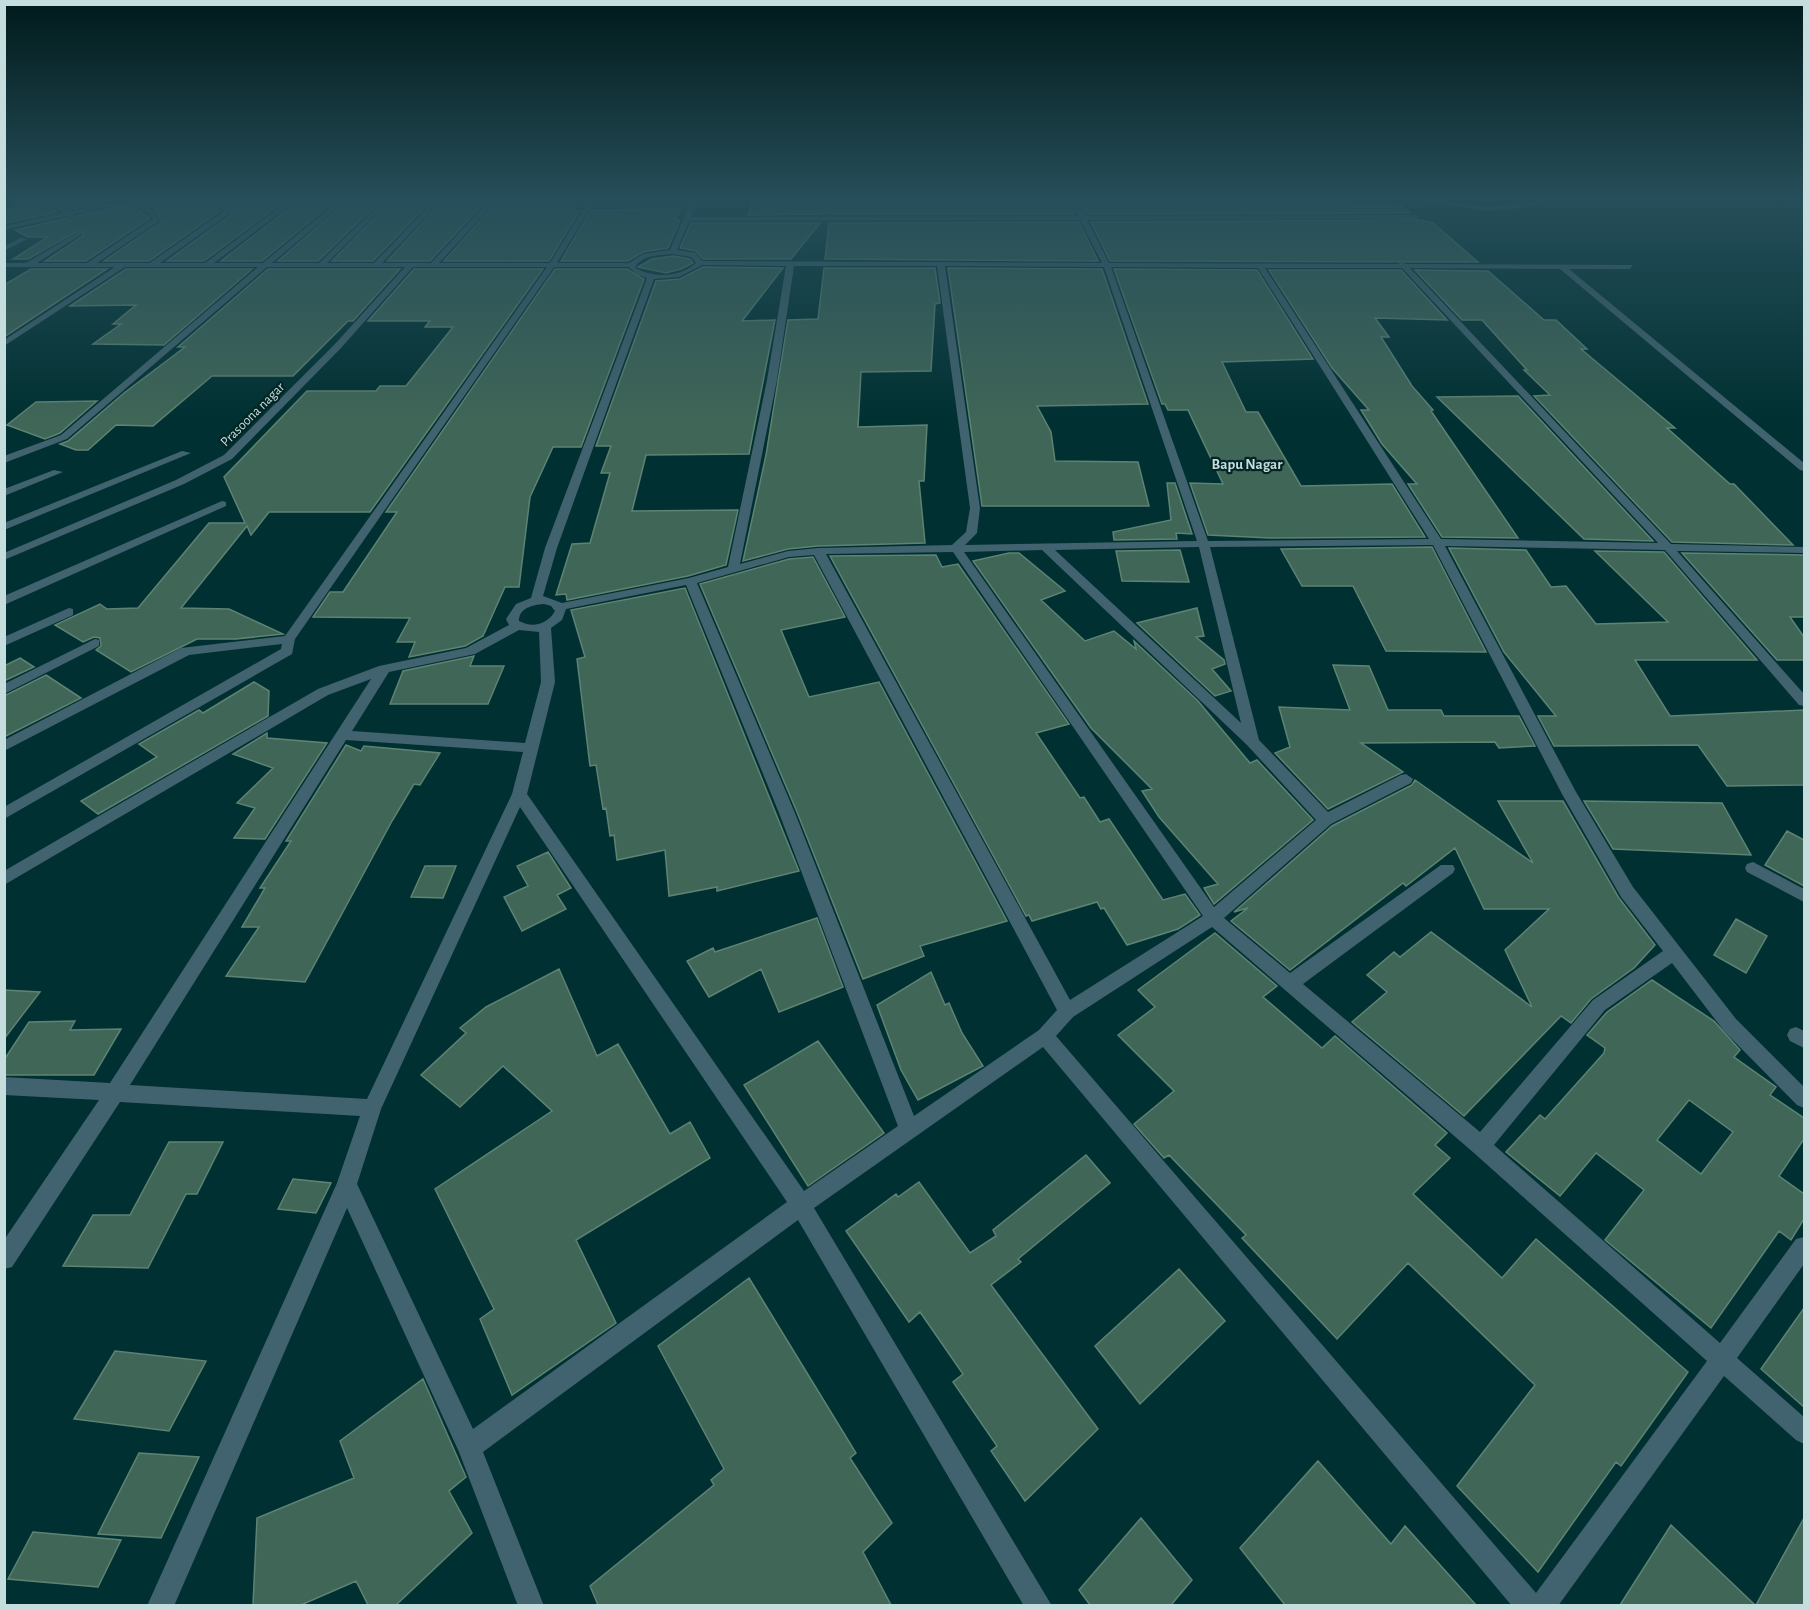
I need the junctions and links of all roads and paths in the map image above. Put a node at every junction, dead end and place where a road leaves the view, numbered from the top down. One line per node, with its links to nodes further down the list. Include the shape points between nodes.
1 (111, 273): 14 (street)
2 (255, 273): 16 (street, via 64,437)
3 (404, 273): 29 (street, Prasoona nagar, via 228,457 180,482)
4 (547, 273): 38 (street)
5 (638, 273): 13 (street)
6 (679, 273): 13 (street)
7 (789, 273): 30 (street, via 772,380)
8 (942, 273): 26 (street, via 975,508 971,533)
9 (1110, 273): 23 (street)
10 (1265, 273): 22 (street)
11 (1411, 273): 25 (street)
12 (1569, 273): 17 (street)
13 (651, 277): 33 (street, via 551,548)
14 (4, 344)
15 (186, 453): 21 (street)
16 (4, 460)
17 (1804, 468)
18 (58, 472): 19 (street)
19 (4, 493)
20 (222, 504): 32 (street)
21 (4, 527)
22 (1437, 542): 23 (street); 25 (street); 57 (street, via 1569,794 1627,892)
23 (1204, 544): 24 (street); 45 (street)
24 (1045, 547): 26 (street); 45 (street)
25 (1668, 547): 27 (street); 43 (street)
26 (956, 548): 28 (street); 56 (street)
27 (1804, 550)
28 (818, 552): 30 (street, via 788,554); 59 (street)
29 (4, 557)
30 (733, 569): 31 (street)
31 (690, 581): 34 (street); 65 (street, via 787,813)
32 (4, 601)
33 (536, 601): 34 (street, via 551,601); 36 (street, via 513,614)
34 (560, 607): 37 (street, via 557,619)
35 (69, 612): 39 (street)
36 (518, 626): 37 (street); 41 (street, via 470,651)
37 (545, 626): 47 (street, via 548,682)
38 (289, 639): 46 (street, via 186,651); 50 (street, via 287,651)
39 (4, 642)
40 (95, 643): 42 (street)
41 (384, 669): 44 (street); 54 (street, via 323,692)
42 (4, 690)
43 (1804, 702)
44 (342, 735): 47 (street); 62 (street)
45 (1252, 742): 51 (street)
46 (4, 746)
47 (532, 748): 49 (street)
48 (1406, 779): 51 (street)
49 (519, 794): 64 (street); 68 (street)
50 (4, 814)
51 (1326, 820): 56 (street)
52 (1753, 868): 55 (street)
53 (1447, 869): 58 (street)
54 (4, 879)
55 (1804, 896)
56 (1213, 918): 58 (street); 59 (street)
57 (1674, 952): 63 (street, via 1730,1025); 66 (street, via 1599,1005)
58 (1290, 983): 66 (street)
59 (1067, 1011): 60 (street)
60 (1045, 1036): 65 (street); 77 (street)
61 (4, 1086): 62 (street)
62 (114, 1094): 64 (street); 70 (street)
63 (1804, 1099)
64 (372, 1108): 67 (street)
65 (909, 1128): 68 (street)
66 (1481, 1146): 71 (street)
67 (347, 1185): 73 (street); 74 (street)
68 (801, 1205): 73 (street); 76 (street)
69 (1804, 1246): 71 (street)
70 (4, 1259)
71 (1722, 1360): 72 (street); 78 (street)
72 (1804, 1432)
73 (470, 1447): 75 (street)
74 (160, 1605)
75 (531, 1605)
76 (1039, 1605)
77 (1530, 1605)
78 (1542, 1605)

